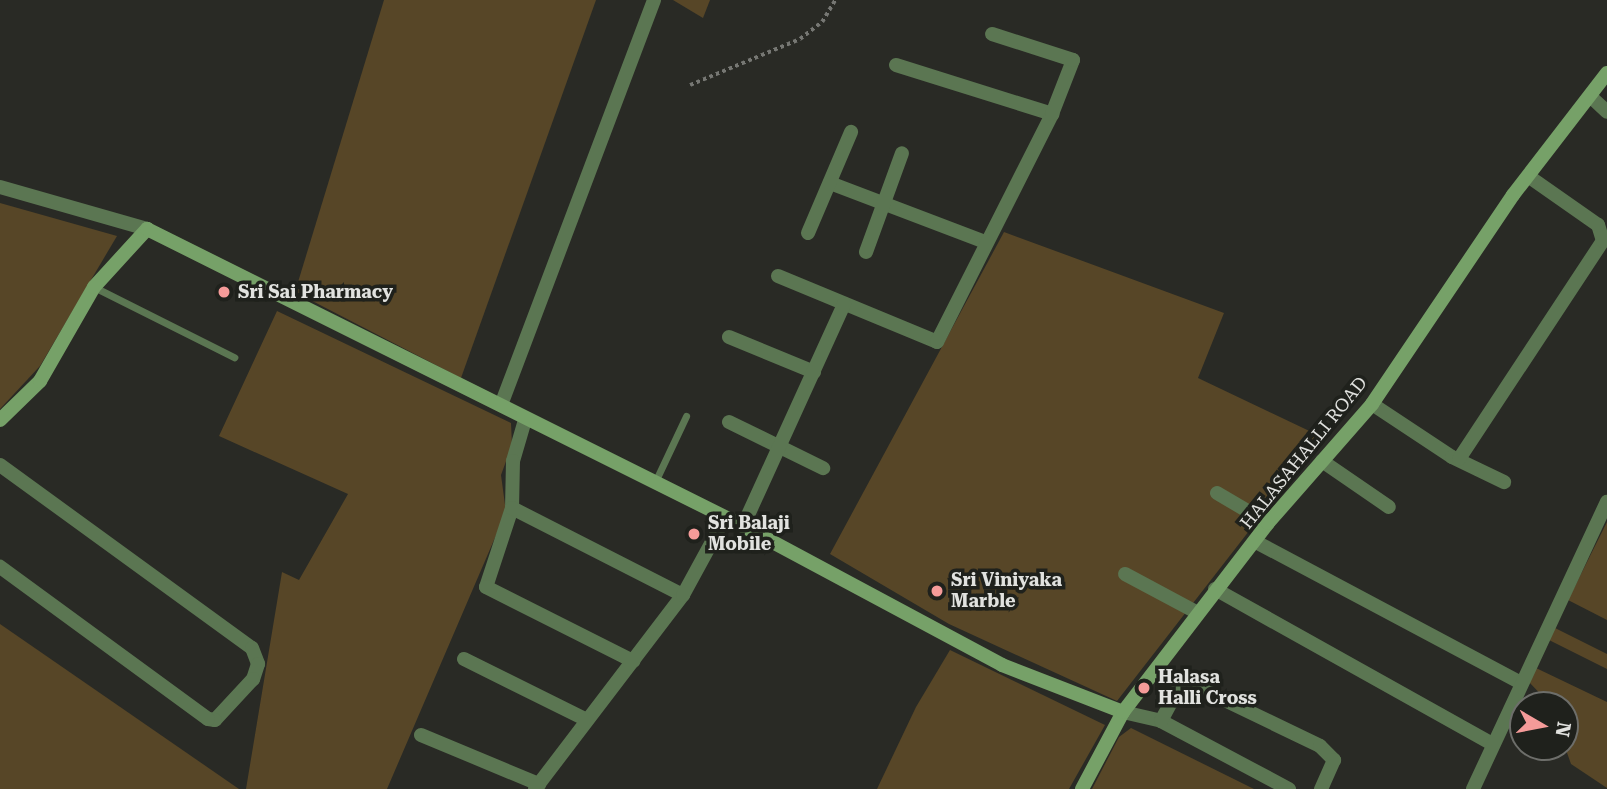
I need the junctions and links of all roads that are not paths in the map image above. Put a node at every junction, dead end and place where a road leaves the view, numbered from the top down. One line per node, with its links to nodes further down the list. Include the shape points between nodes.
1 (654, 0): 26 (street)
2 (992, 34): 7 (street, via 1073,60)
3 (896, 65): 7 (street)
4 (1607, 73): 5 (street, HALASAHALLI ROAD)
5 (1590, 96): 6 (street); 10 (street, HALASAHALLI ROAD)
6 (1607, 112)
7 (1052, 114): 17 (street)
8 (851, 132): 11 (street)
9 (902, 153): 13 (street)
10 (1528, 176): 15 (street); 25 (street, HALASAHALLI ROAD)
11 (830, 183): 13 (street); 16 (street)
12 (0, 187): 14 (street)
13 (884, 203): 17 (street); 18 (street)
14 (147, 229): 20 (street); 26 (street)
15 (1605, 231): 32 (street, via 1603,241)
16 (808, 233)
17 (985, 242): 21 (street, via 937,342)
18 (866, 252)
19 (778, 276): 21 (street)
20 (94, 287): 23 (lane); 28 (street, via 47,370)
21 (844, 304): 24 (street)
22 (729, 337): 24 (street)
23 (234, 357)
24 (814, 372): 31 (street)
25 (1372, 404): 32 (street); 33 (street, HALASAHALLI ROAD)
26 (501, 405): 29 (street)
27 (686, 416): 37 (lane)
28 (0, 420)
29 (525, 420): 37 (street); 41 (street, via 513,460)
30 (729, 422): 31 (street)
31 (780, 446): 35 (street); 44 (street)
32 (1459, 459): 36 (street)
33 (1322, 461): 40 (street); 43 (street, HALASAHALLI ROAD)
34 (0, 465): 46 (street, via 252,648 258,664 253,679 215,720 208,719)
35 (823, 468)
36 (1504, 482)
37 (655, 483): 42 (street)
38 (1217, 493): 43 (street)
39 (1607, 502): 53 (street)
40 (1390, 507)
41 (512, 508): 49 (street); 52 (street, via 486,587)
42 (725, 518): 44 (street); 49 (street)
43 (1268, 523): 45 (street, HALASAHALLI ROAD)
44 (743, 526): 54 (street, via 1002,665)
45 (1256, 541): 48 (street, HALASAHALLI ROAD); 53 (street)
46 (0, 567)
47 (1125, 574): 50 (street)
48 (1215, 589): 50 (street, HALASAHALLI ROAD); 58 (street)
49 (683, 595): 52 (street)
50 (1198, 613): 54 (street, HALASAHALLI ROAD)
51 (464, 659): 55 (street)
52 (633, 661): 55 (street)
53 (1521, 683): 58 (street)
54 (1123, 712): 56 (street); 60 (street, HALASAHALLI ROAD)
55 (585, 719): 59 (street)
56 (1161, 721): 61 (street); 62 (street, via 1183,680 1320,746 1334,760)
57 (421, 735): 59 (street)
58 (1492, 744): 63 (street)
59 (537, 787)
60 (1082, 789)
61 (1289, 789)
62 (1321, 789)
63 (1474, 789)

